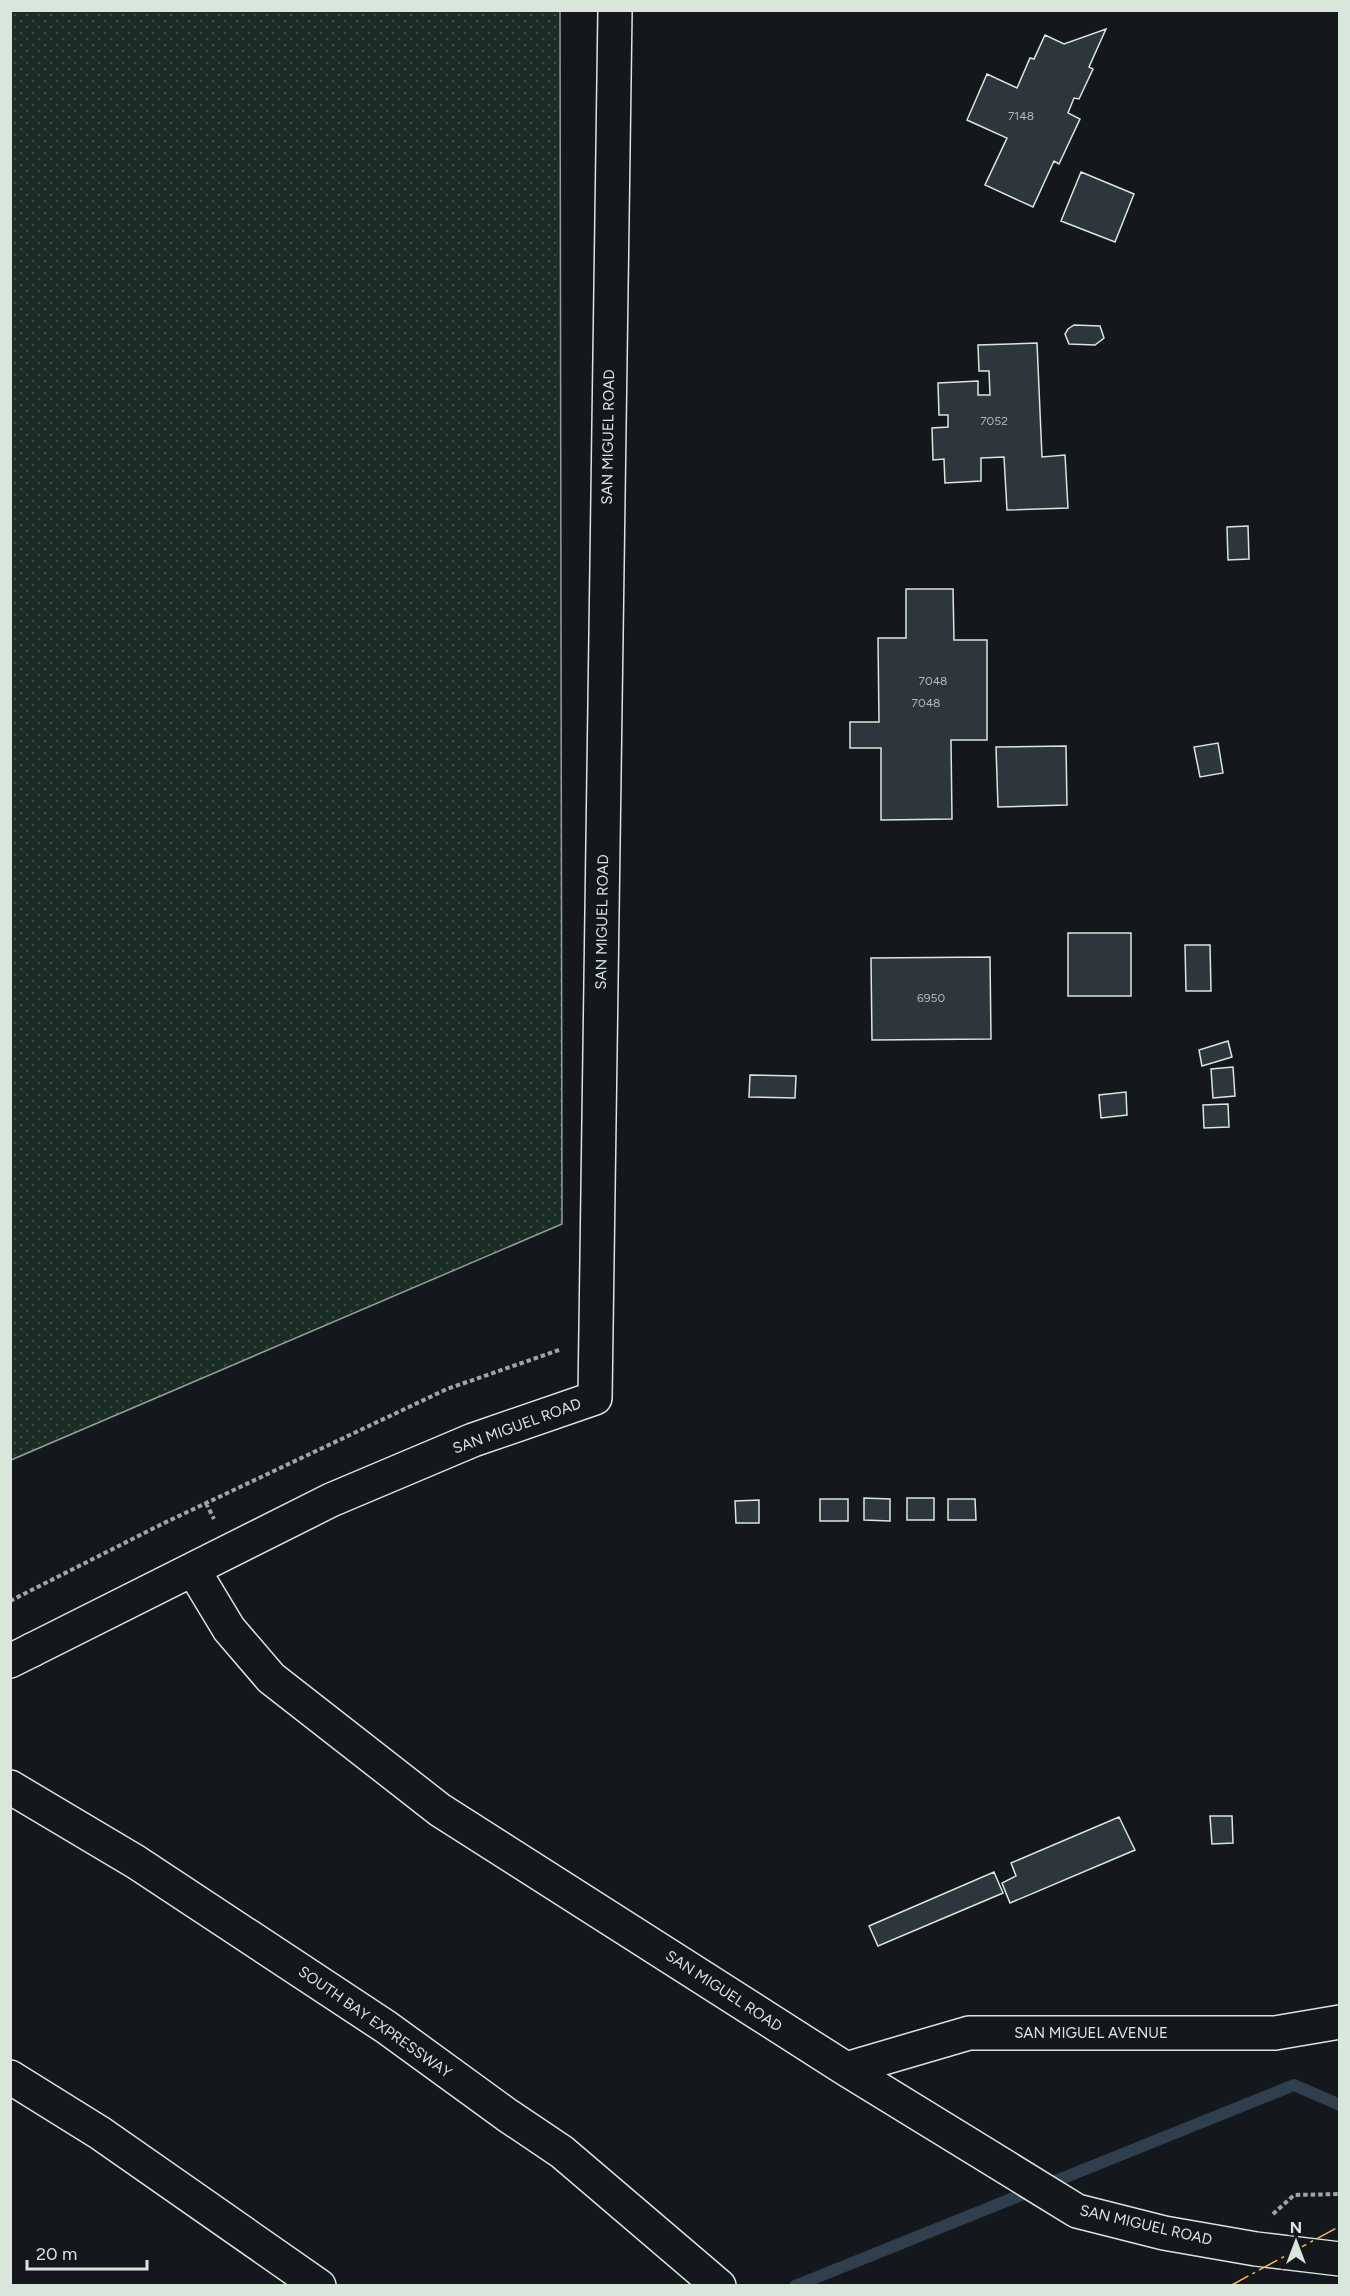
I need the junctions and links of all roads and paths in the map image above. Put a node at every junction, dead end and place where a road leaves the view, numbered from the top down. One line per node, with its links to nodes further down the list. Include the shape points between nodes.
1 (615, 10): 2 (main road, SAN MIGUEL ROAD)
2 (595, 1342): 3 (main road, SAN MIGUEL ROAD, via 595,1398 473,1440 331,1500); 4 (path, via 554,1351 447,1389)
3 (194, 1571): 5 (main road, SAN MIGUEL ROAD); 8 (main road, SAN MIGUEL ROAD, via 229,1629 271,1678 440,1810)
4 (10, 1601)
5 (21, 1655)
6 (10, 1787): 14 (main road, SOUTH BAY EXPRESSWAY, via 262,1943 562,2152)
7 (1340, 2022): 8 (main road, SAN MIGUEL AVENUE, via 1275,2033 969,2033)
8 (846, 2069): 11 (main road, SAN MIGUEL ROAD, via 1077,2211 1164,2233)
9 (10, 2077): 13 (main road, via 100,2133)
10 (1340, 2194): 11 (path, via 1294,2195 1271,2216)
11 (1256, 2249): 12 (main road, SAN MIGUEL ROAD)
12 (1340, 2259)
13 (314, 2282)
14 (719, 2286)

